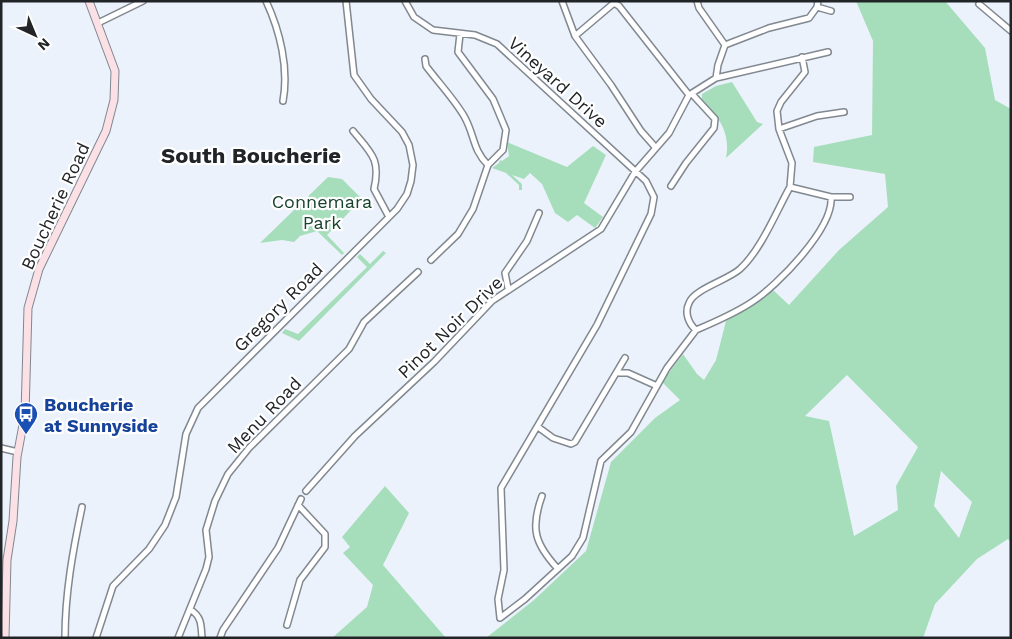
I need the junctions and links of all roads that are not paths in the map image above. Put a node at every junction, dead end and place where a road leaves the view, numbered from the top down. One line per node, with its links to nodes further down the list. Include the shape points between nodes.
1 (89, 1): 11 (main road, Boucherie Road)
2 (143, 1): 11 (street)
3 (266, 1): 21 (street, via 279,30 285,80)
4 (346, 1): 33 (street, Gregory Road, via 354,75 402,132 412,158 407,194)
5 (405, 1): 13 (street, Vineyard Drive, via 414,17 433,30)
6 (562, 1): 14 (street)
7 (697, 1): 15 (street, via 698,8)
8 (979, 2): 12 (street)
9 (818, 4): 10 (street); 15 (street, via 809,18 801,22 769,28)
10 (831, 12)
11 (98, 23): 43 (main road, Boucherie Road, via 114,71 114,100 106,131 39,269 28,308 25,414)
12 (1011, 31)
13 (460, 34): 26 (street, via 458,52 493,99 506,130 503,150); 27 (street, Vineyard Drive, via 475,35 497,44)
14 (575, 36): 20 (street, via 614,4 619,6); 25 (street)
15 (725, 45): 19 (street)
16 (828, 52): 17 (street, Pinot Noir Drive)
17 (802, 57): 19 (street, Pinot Noir Drive); 23 (street, via 805,72 780,102 777,111)
18 (425, 59): 26 (street, via 426,66 463,114 478,155)
19 (716, 78): 20 (street, Pinot Noir Drive)
20 (690, 94): 25 (street, Pinot Noir Drive, via 669,133); 28 (street, via 715,119 714,128)
21 (283, 101)
22 (844, 112): 23 (street, via 817,116)
23 (779, 129): 29 (street, via 792,163)
24 (353, 131): 33 (street, via 375,158 378,172 374,189)
25 (656, 148): 27 (street, Pinot Noir Drive)
26 (488, 165): 34 (street, via 473,209 458,234)
27 (635, 172): 36 (street, Pinot Noir Drive, via 601,229); 41 (street, Vineyard Drive, via 646,181 654,197 651,214 597,325)
28 (671, 186)
29 (790, 187): 30 (street); 37 (street, via 761,241 740,269 689,302 689,324)
30 (830, 197): 31 (street); 37 (street, via 829,213 823,225 778,280 753,302)
31 (850, 197)
32 (539, 213): 36 (street, via 527,241 505,272)
33 (389, 217): 54 (street, Gregory Road, via 198,408 186,434 176,497 165,525 149,549 113,586)
34 (431, 260)
35 (418, 272): 50 (street, Menu Road, via 364,322 349,349 249,448 228,474 206,530 208,557)
36 (508, 288): 44 (street, Pinot Noir Drive, via 355,436)
37 (696, 330): 40 (street)
38 (625, 358): 39 (street)
39 (618, 372): 40 (street); 41 (street, via 575,442 571,444 553,438)
40 (657, 386): 49 (street, via 631,432 601,461 583,538 572,556)
41 (538, 427): 49 (street, Vineyard Drive, via 501,488 504,570 498,599 500,618)
42 (1, 448): 43 (street)
43 (18, 452): 52 (main road, Boucherie Road, via 7,560)
44 (306, 491)
45 (542, 496): 49 (street, via 535,525 537,541)
46 (301, 499): 47 (street)
47 (298, 505): 51 (street, via 325,534 325,547 300,580); 57 (street, via 278,548)
48 (82, 507): 53 (street, via 72,558)
49 (558, 569)
50 (191, 610): 55 (street, Menu Road); 56 (street, via 197,614 201,624)
51 (286, 625)
52 (5, 638)
53 (65, 638)
54 (96, 638)
55 (178, 638)
56 (202, 638)
57 (220, 638)

